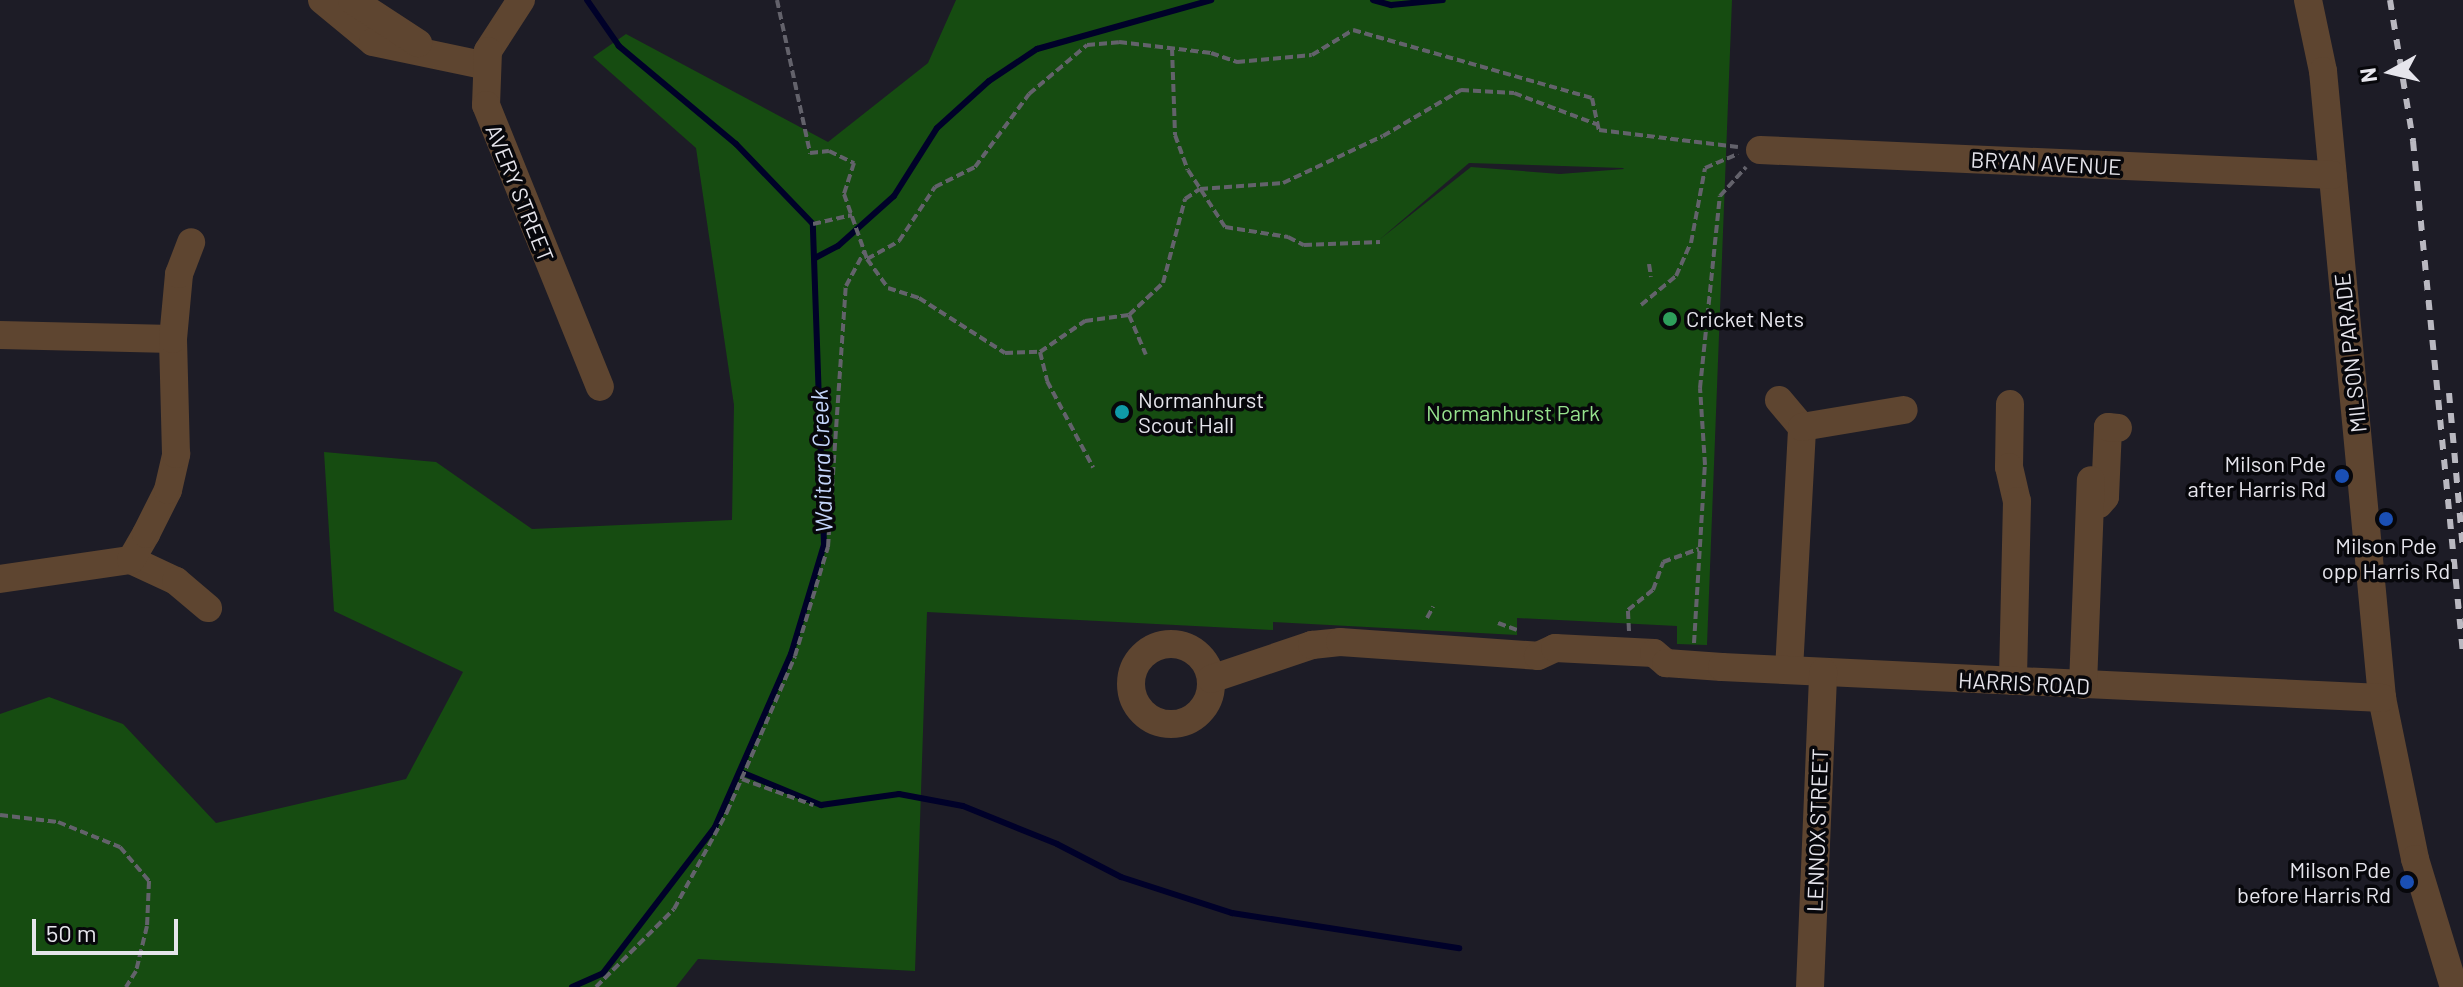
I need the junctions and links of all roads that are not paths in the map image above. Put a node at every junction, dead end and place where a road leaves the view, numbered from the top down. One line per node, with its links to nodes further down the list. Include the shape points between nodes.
1 (322, 0): 5 (street, via 373,42)
2 (352, 0): 5 (street)
3 (521, 0): 6 (street, AVERY STREET, via 495,35)
4 (2308, 0): 8 (street, MILSON PARADE, via 2323,71)
5 (433, 52): 6 (street)
6 (487, 66): 12 (street, AVERY STREET, via 490,119)
7 (1760, 150): 8 (street, BRYAN AVENUE)
8 (2332, 175): 30 (street, MILSON PARADE)
9 (191, 242): 11 (street, via 179,274)
10 (0, 335): 11 (street)
11 (173, 339): 20 (street, via 176,454 168,490)
12 (600, 387)
13 (1779, 400): 16 (street)
14 (2010, 404): 28 (street)
15 (1904, 410): 16 (street)
16 (1802, 427): 25 (street)
17 (2118, 428): 19 (street, via 2108,427 2105,497)
18 (2091, 480): 19 (street)
19 (2089, 518): 29 (street)
20 (131, 560): 21 (street); 22 (street, via 176,581)
21 (0, 579)
22 (208, 608)
23 (1538, 656): 24 (street, HARRIS ROAD, via 1555,666 1654,670); 24 (street, HARRIS ROAD, via 1555,648 1654,653); 27 (street, HARRIS ROAD, via 1340,642 1312,645)
24 (1666, 663): 25 (street, HARRIS ROAD)
25 (1789, 670): 26 (street, HARRIS ROAD)
26 (1823, 672): 28 (street, HARRIS ROAD); 31 (street, LENNOX STREET)
27 (1222, 675)
28 (2013, 681): 29 (street, HARRIS ROAD)
29 (2083, 685): 30 (street, HARRIS ROAD)
30 (2382, 698): 32 (street, MILSON PARADE, via 2415,859)
31 (1810, 987)
32 (2454, 987)

